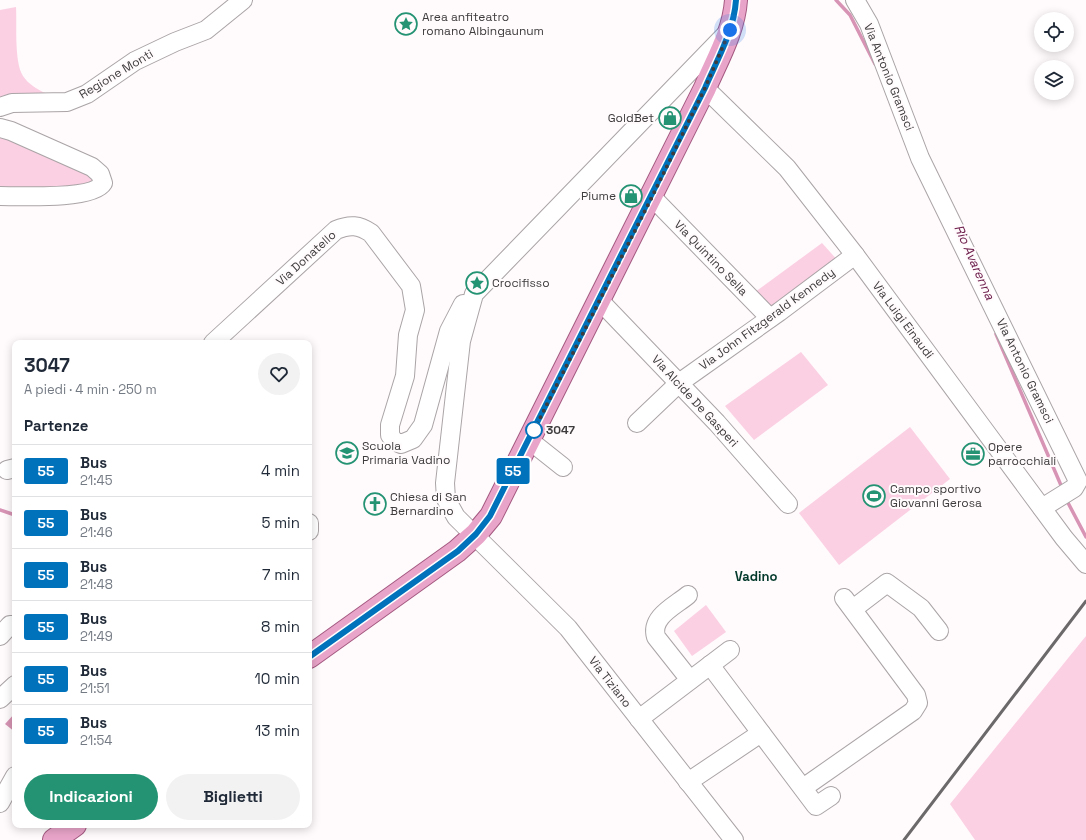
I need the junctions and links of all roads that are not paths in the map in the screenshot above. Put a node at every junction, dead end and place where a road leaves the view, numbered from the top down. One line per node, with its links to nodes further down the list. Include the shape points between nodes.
1 (243, 0): 6 (street, Regione Monti, via 206,30 135,61 87,94 67,102 12,103)
2 (736, 0): 4 (main road)
3 (855, 0): 20 (street, Via Antonio Gramsci, via 869,24 920,158 1078,481 1074,488)
4 (730, 30): 5 (main road); 11 (street)
5 (705, 88): 9 (main road); 10 (street, Via Luigi Einaudi, via 787,168)
6 (0, 107)
7 (0, 128): 8 (street, via 18,133 92,167 100,174 103,183 94,190 52,197)
8 (0, 196)
9 (652, 197): 12 (main road); 13 (street, Via Quintino Sella)
10 (855, 255): 13 (street, Via John Fitzgerald Kennedy); 20 (street, Via Luigi Einaudi)
11 (474, 294): 14 (street, Via Donatello, via 464,302 449,331 423,425 413,439 401,444 394,441 390,435 390,425 405,376 408,335 415,310 412,292 400,269 371,233 363,228 354,225 336,230); 21 (street, Via Tiziano, via 461,341 445,483 446,499 456,517)
12 (599, 300): 15 (street, Via Alcide De Gasperi); 17 (main road)
13 (770, 318): 15 (street, Via John Fitzgerald Kennedy)
14 (216, 340)
15 (679, 383): 16 (street, Via John Fitzgerald Kennedy); 19 (street, Via Alcide De Gasperi)
16 (637, 423)
17 (529, 440): 18 (street); 21 (main road, via 490,516)
18 (563, 467)
19 (788, 504)
20 (1046, 506): 22 (street, Via Luigi Einaudi)
21 (476, 534): 28 (main road, via 458,551); 33 (street, Via Tiziano, via 568,628)
22 (1086, 564)
23 (688, 595): 30 (street, via 657,620 654,629 656,637)
24 (12, 625): 26 (street)
25 (939, 631): 37 (street, via 922,608 887,583 848,603 916,695 918,703 913,711)
26 (0, 636)
27 (730, 650): 29 (street)
28 (312, 655)
29 (710, 665): 30 (street); 34 (street)
30 (690, 680): 33 (street)
31 (12, 688): 32 (street)
32 (0, 699)
33 (639, 719): 36 (street, Via Tiziano)
34 (761, 733): 36 (street); 37 (street)
35 (12, 781): 39 (street)
36 (688, 782): 42 (street, Via Tiziano)
37 (803, 788): 38 (street, via 816,806)
38 (831, 796)
39 (0, 803)
40 (71, 828): 41 (main road)
41 (54, 840)
42 (734, 840)

